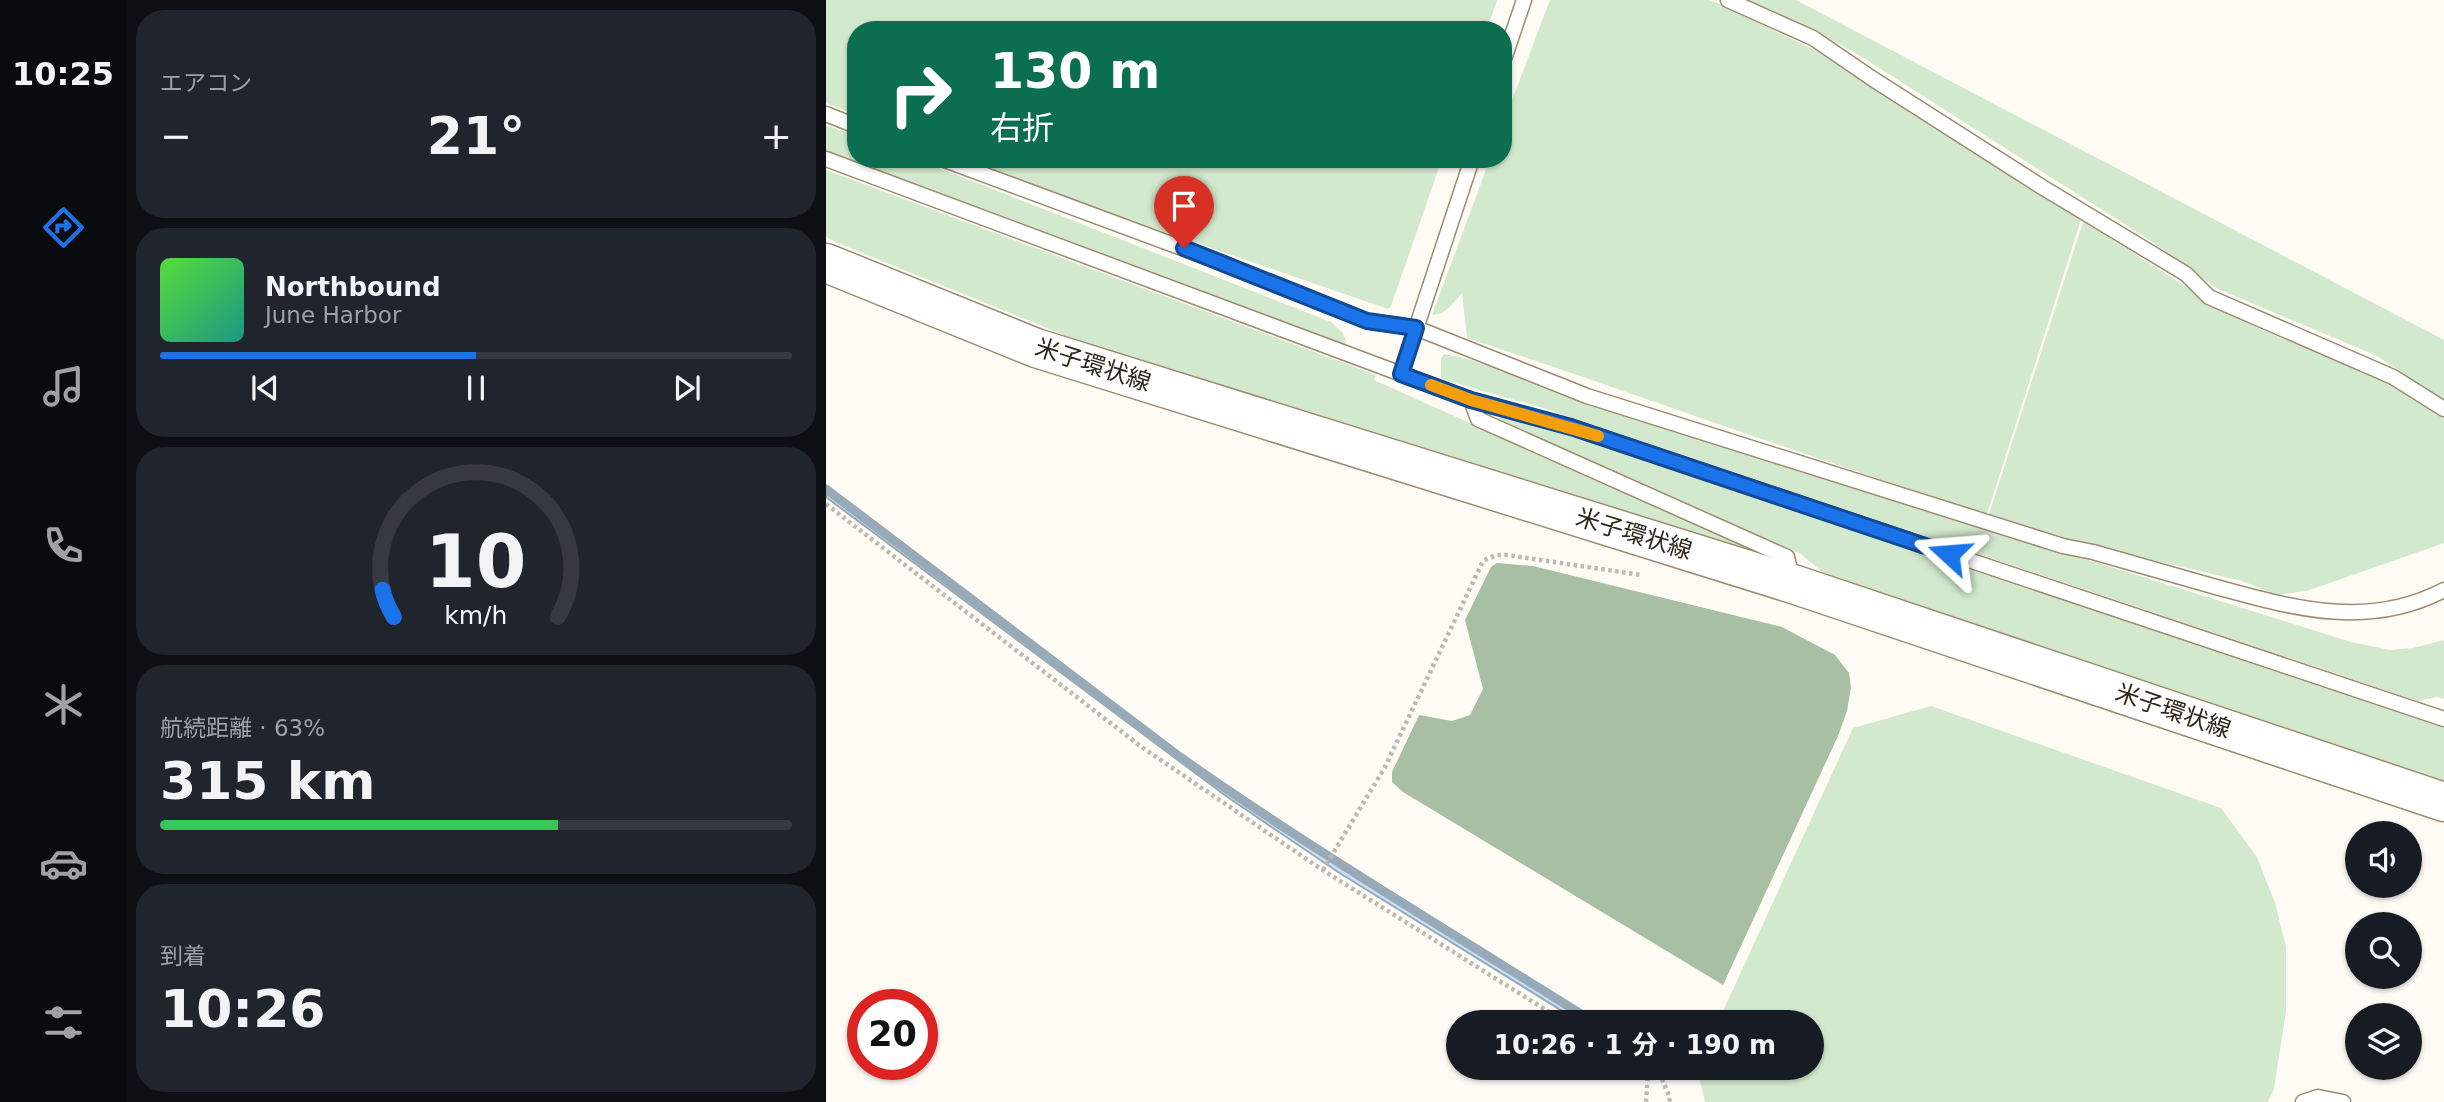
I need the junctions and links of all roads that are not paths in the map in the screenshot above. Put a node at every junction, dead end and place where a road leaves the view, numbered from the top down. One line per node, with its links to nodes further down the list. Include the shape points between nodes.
1 (1524, 0): 3 (lane)
2 (1728, 0): 15 (lane, via 1813,38 2186,274 2210,297 2393,377)
3 (1512, 35)
4 (826, 114): 5 (lane)
5 (847, 122)
6 (826, 159): 7 (lane)
7 (847, 167)
8 (850, 168): 13 (lane)
9 (966, 168): 12 (lane, via 1367,321)
10 (1469, 168): 12 (lane)
11 (826, 263): 16 (main road, 米子環状線, via 1036,348)
12 (1416, 328): 13 (lane); 17 (lane, via 1600,400 2063,546 2288,607 2362,613)
13 (1401, 374): 14 (lane)
14 (1471, 400): 16 (lane, via 1478,419 1787,557); 18 (lane, via 1571,427)
15 (2444, 410)
16 (1793, 584): 19 (main road, 米子環状線)
17 (2444, 590)
18 (2444, 719)
19 (2444, 802)
20 (2303, 1102): 21 (lane, via 2318,1097)
21 (2343, 1102)

